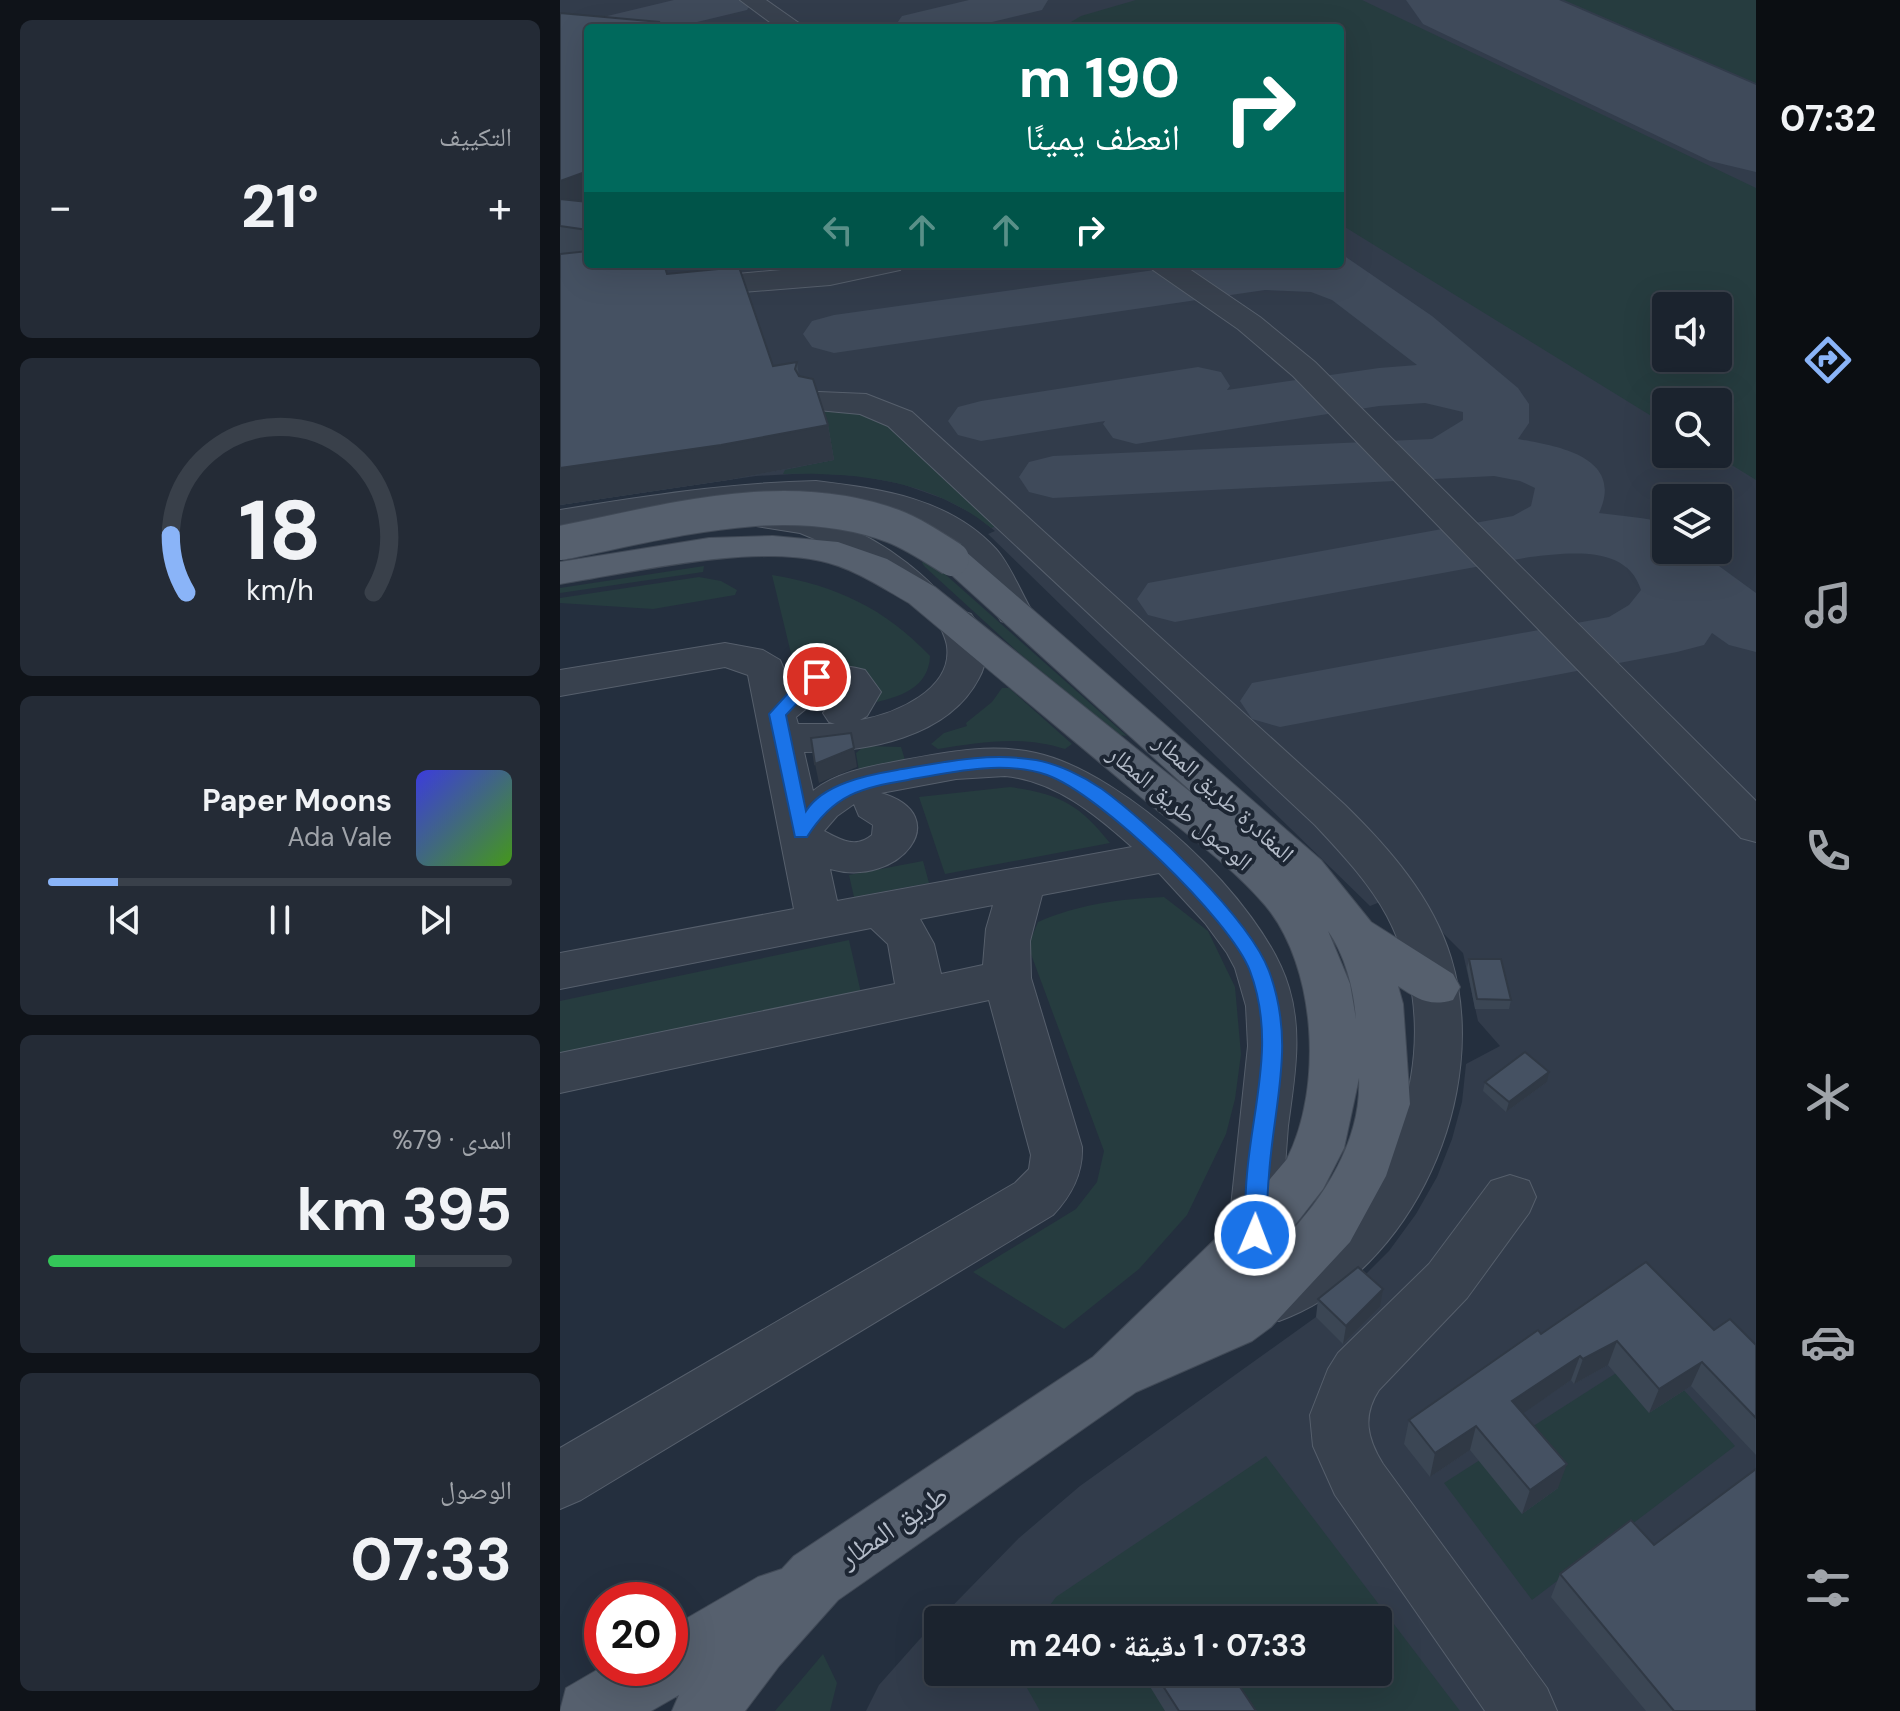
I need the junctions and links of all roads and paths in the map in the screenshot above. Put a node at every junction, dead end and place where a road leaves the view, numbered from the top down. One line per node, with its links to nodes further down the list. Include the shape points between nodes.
1 (751, 0): 2 (lane)
2 (788, 24)
3 (870, 268): 5 (lane)
4 (1169, 268): 17 (lane, via 1304,369)
5 (694, 287)
6 (819, 402): 26 (lane, via 866,404 900,419 1330,815 1392,885 1418,932)
7 (560, 521): 9 (lane, via 727,495 819,491 871,498 938,521)
8 (560, 543): 9 (main road, المغادرة طريق المطار, bridge, via 743,511 794,508 842,512); 11 (lane, via 726,517 787,520 854,540)
9 (961, 551): 23 (main road, المغادرة طريق المطار, via 1014,613 1305,871)
10 (560, 573): 11 (main road, الوصول طريق المطار, via 709,549 825,550 874,567)
11 (922, 595): 12 (main road, الوصول طريق المطار)
12 (958, 622): 15 (lane, via 967,646 963,673 945,699 930,709 891,727 851,736); 30 (main road, الوصول طريق المطار, via 1237,854 1281,894 1308,936 1326,984 1335,1073 1318,1148 1305,1174)
13 (560, 683): 15 (lane, via 737,656 766,669)
14 (843, 713): 15 (lane, via 861,692 851,679 829,675 807,682)
15 (780, 726): 18 (lane)
16 (874, 806): 18 (lane, via 894,818 897,828 895,838 876,854 848,858)
17 (1756, 827)
18 (802, 836): 19 (lane, via 816,809 855,785 963,764 1014,763 1054,771 1095,793); 22 (lane)
19 (1167, 856): 20 (lane); 30 (lane, via 1239,934 1270,1003 1274,1054 1258,1168)
20 (1026, 883): 21 (lane); 25 (lane, via 1007,929)
21 (874, 910): 22 (lane); 27 (lane, via 897,920 909,936)
22 (819, 921): 24 (lane)
23 (1355, 934): 26 (main road); 31 (main road, المغادرة طريق المطار, via 1379,1004 1385,1104 1360,1176 1331,1226)
24 (560, 971)
25 (1007, 978): 27 (lane); 33 (lane, via 1056,1147 1050,1184 1034,1199)
26 (1436, 987): 31 (lane, via 1437,1077 1419,1140 1403,1172 1384,1204 1338,1258)
27 (920, 996): 28 (lane)
28 (560, 1073)
29 (1510, 1197): 39 (lane, via 1448,1281 1350,1382 1340,1406 1339,1432 1346,1459 1362,1484)
30 (1255, 1235): 32 (main road, الوصول طريق المطار)
31 (1251, 1310): 32 (main road, المغادرة طريق المطار)
32 (1113, 1376): 34 (main road, طريق المطار)
33 (560, 1480)
34 (816, 1578): 35 (main road); 38 (main road, طريق المطار, via 756,1643)
35 (688, 1653)
36 (632, 1686): 37 (main road)
37 (589, 1711)
38 (705, 1711)
39 (1524, 1711)

